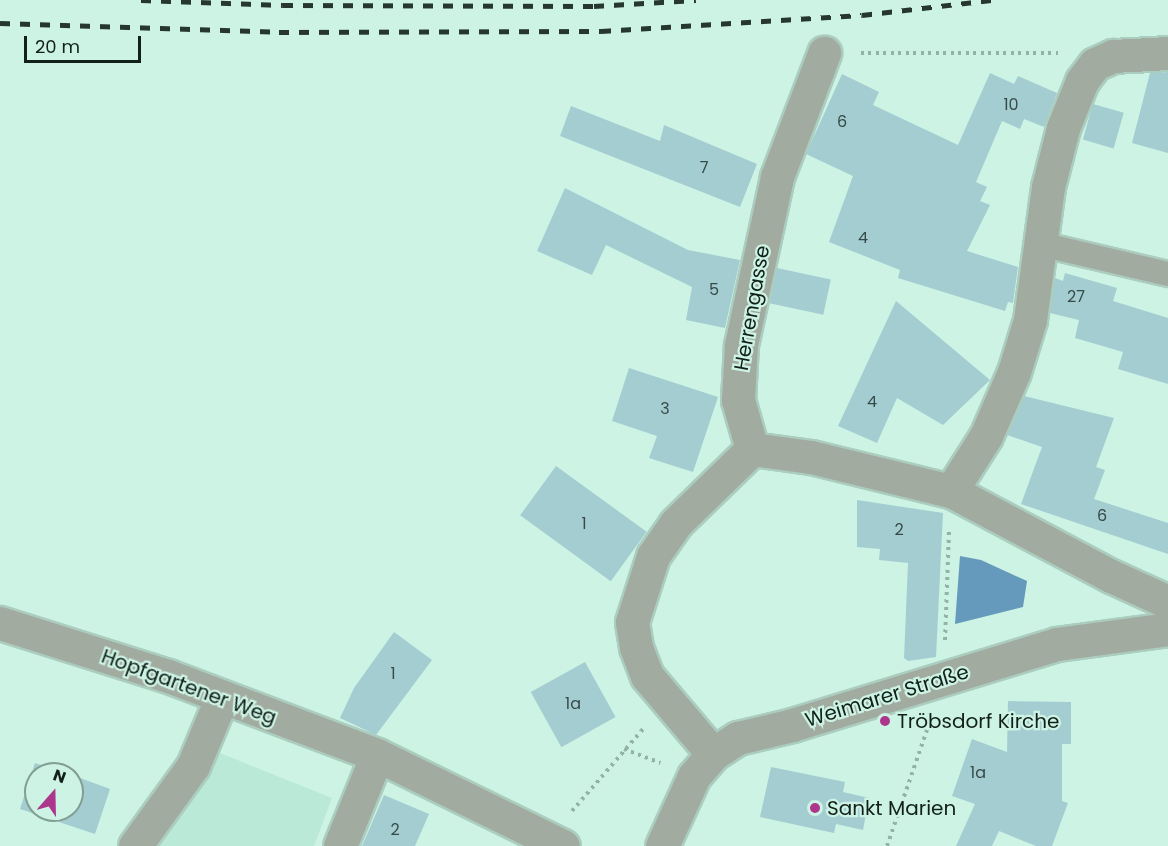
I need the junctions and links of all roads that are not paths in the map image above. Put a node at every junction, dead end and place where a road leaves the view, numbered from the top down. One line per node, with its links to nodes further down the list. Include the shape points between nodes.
1 (825, 53): 5 (street, Herrengasse, via 777,177 741,345 738,400)
2 (1168, 53): 3 (street, via 1113,56 1095,64 1082,81 1063,128)
3 (1040, 244): 4 (lane); 6 (street, via 1029,321 1014,372 986,436)
4 (1168, 274)
5 (752, 449): 6 (street, via 811,457); 11 (street, via 675,524 653,556 633,622 636,647 647,676)
6 (951, 491): 7 (street)
7 (1168, 602)
8 (0, 623): 10 (street, Hopfgartener Weg)
9 (1168, 629): 11 (street, Weimarer Straße, via 1057,644 738,738)
10 (222, 698): 12 (street, Hopfgartener Weg); 14 (street, via 193,766)
11 (713, 754): 16 (street, Weimarer Straße, via 694,776)
12 (377, 755): 13 (street, Hopfgartener Weg); 15 (street)
13 (560, 845)
14 (135, 846)
15 (340, 846)
16 (662, 846)

